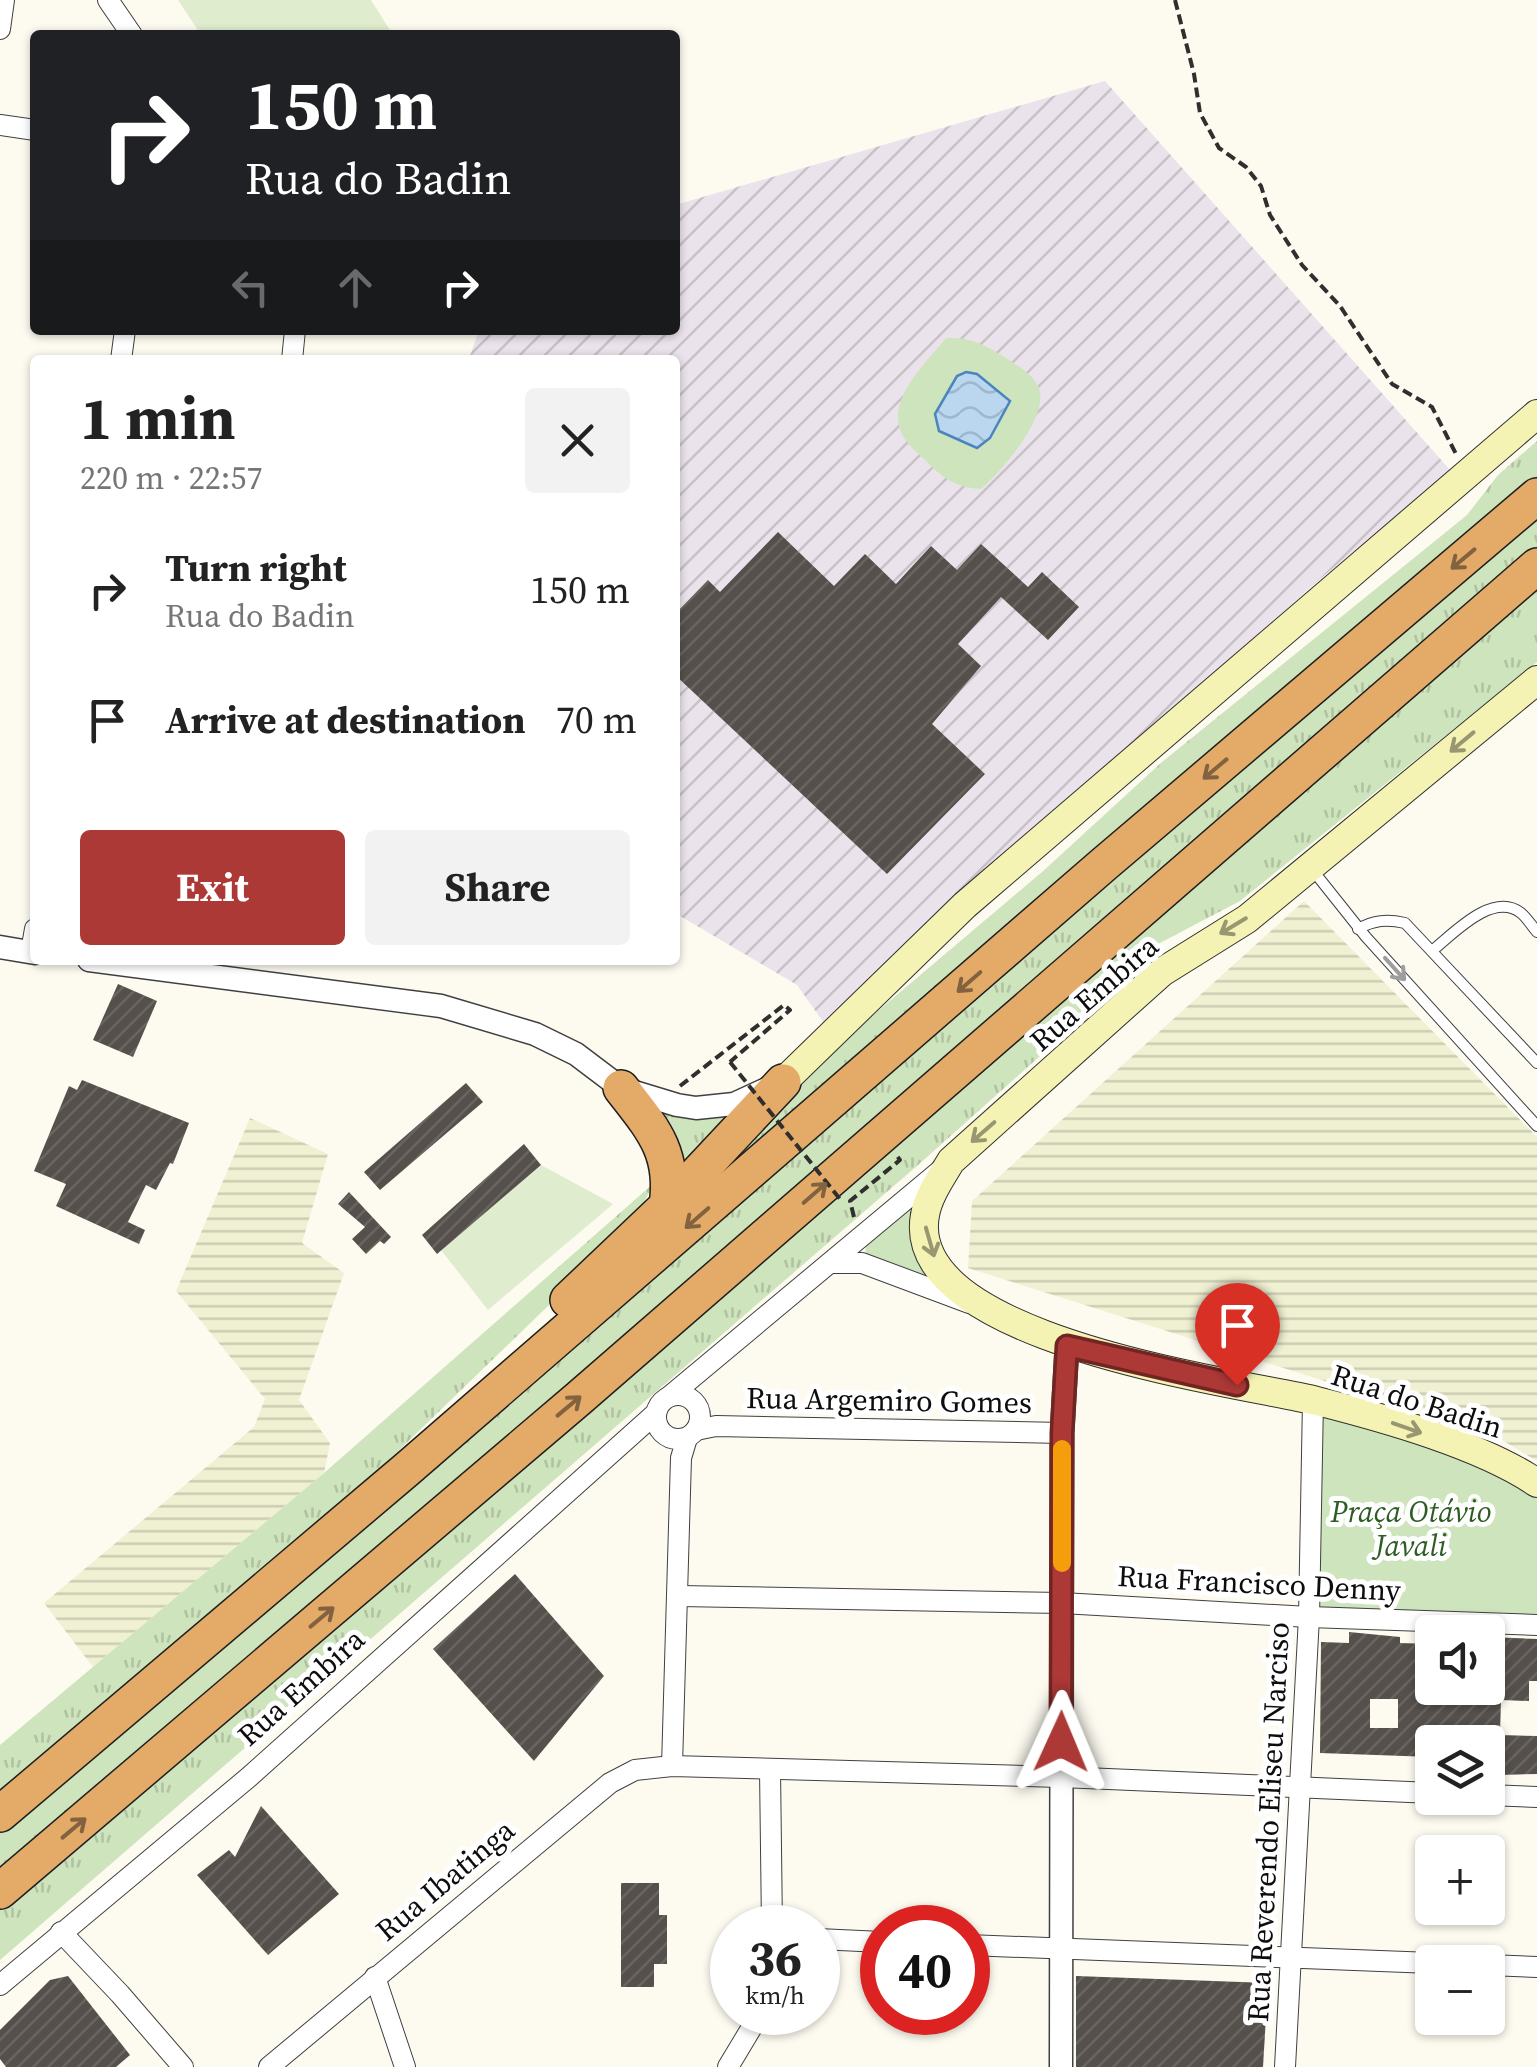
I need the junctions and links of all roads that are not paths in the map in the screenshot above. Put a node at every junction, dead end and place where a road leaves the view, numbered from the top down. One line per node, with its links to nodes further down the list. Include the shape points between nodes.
1 (4, 0): 3 (street)
2 (108, 0): 4 (street)
3 (0, 29)
4 (129, 30)
5 (0, 125): 6 (street)
6 (30, 129)
7 (1537, 414): 20 (main road, via 965,905)
8 (1537, 496): 32 (highway, one-way to 32)
9 (1537, 566): 46 (highway, one-way to 9)
10 (1537, 680): 11 (main road, Rua Embira, one-way to 11)
11 (1311, 867): 12 (lane); 23 (main road, Rua Embira, one-way to 23, via 1162,972)
12 (1358, 929): 16 (lane, via 1370,922 1405,922); 22 (lane, one-way to 22)
13 (1537, 932): 16 (lane, via 1520,911 1499,907 1480,913)
14 (30, 945): 15 (street)
15 (0, 947)
16 (1433, 950): 19 (lane)
17 (169, 965): 18 (street)
18 (200, 967): 21 (street, via 492,1019 576,1054)
19 (1537, 1063)
20 (783, 1082): 21 (street, via 734,1104 696,1108); 24 (highway)
21 (620, 1088): 24 (highway, via 663,1148)
22 (1537, 1126)
23 (951, 1161): 25 (street, Rua Embira); 26 (main road, Rua do Badin, one-way to 26, via 924,1217 926,1241 938,1266)
24 (668, 1206): 32 (highway, via 434,1426)
25 (833, 1262): 26 (street, Rua do Badin, via 862,1263); 28 (street, Rua Embira)
26 (985, 1308): 27 (main road, Rua do Badin)
27 (1067, 1346): 29 (main road, Rua do Badin); 31 (street)
28 (704, 1368): 30 (street); 30 (street, Rua Embira, via 658,1406)
29 (1313, 1400): 33 (main road, Rua do Badin, one-way to 33, via 1452,1444); 36 (street, Rua Reverendo Eliseu Narciso)
30 (680, 1428): 31 (street, Rua Argemiro Gomes); 34 (street); 48 (street, Rua Embira)
31 (1062, 1433): 35 (street)
32 (406, 1470): 45 (highway)
33 (1537, 1483)
34 (679, 1596): 35 (street, Rua Francisco Denny); 38 (street)
35 (1062, 1603): 36 (street, Rua Francisco Denny); 40 (street)
36 (1309, 1618): 37 (street, Rua Francisco Denny); 41 (street, Rua Reverendo Eliseu Narciso)
37 (1537, 1625)
38 (672, 1766): 39 (street, Rua Ibatinga); 55 (street, Rua Ibatinga, via 636,1770 610,1783)
39 (770, 1769): 40 (street, Rua Ibatinga); 47 (street)
40 (1061, 1777): 41 (street, Rua Ibatinga); 50 (street)
41 (1301, 1788): 42 (street, Rua Ibatinga); 51 (street, Rua Reverendo Eliseu Narciso)
42 (1415, 1792)
43 (1505, 1796): 44 (street)
44 (1537, 1797)
45 (0, 1814)
46 (0, 1891)
47 (772, 1905)
48 (61, 1932): 56 (street, Rua Embira); 58 (street)
49 (990, 1945): 50 (street)
50 (1059, 1948): 51 (street); 62 (street)
51 (1290, 1958): 52 (street); 63 (street, Rua Reverendo Eliseu Narciso)
52 (1415, 1962)
53 (1505, 1966): 54 (street)
54 (1537, 1967)
55 (374, 1978): 59 (street, Rua Ibatinga); 60 (street)
56 (0, 1985)
57 (747, 2035): 61 (street)
58 (183, 2067)
59 (269, 2067)
60 (405, 2067)
61 (728, 2067)
62 (1061, 2067)
63 (1285, 2067)

